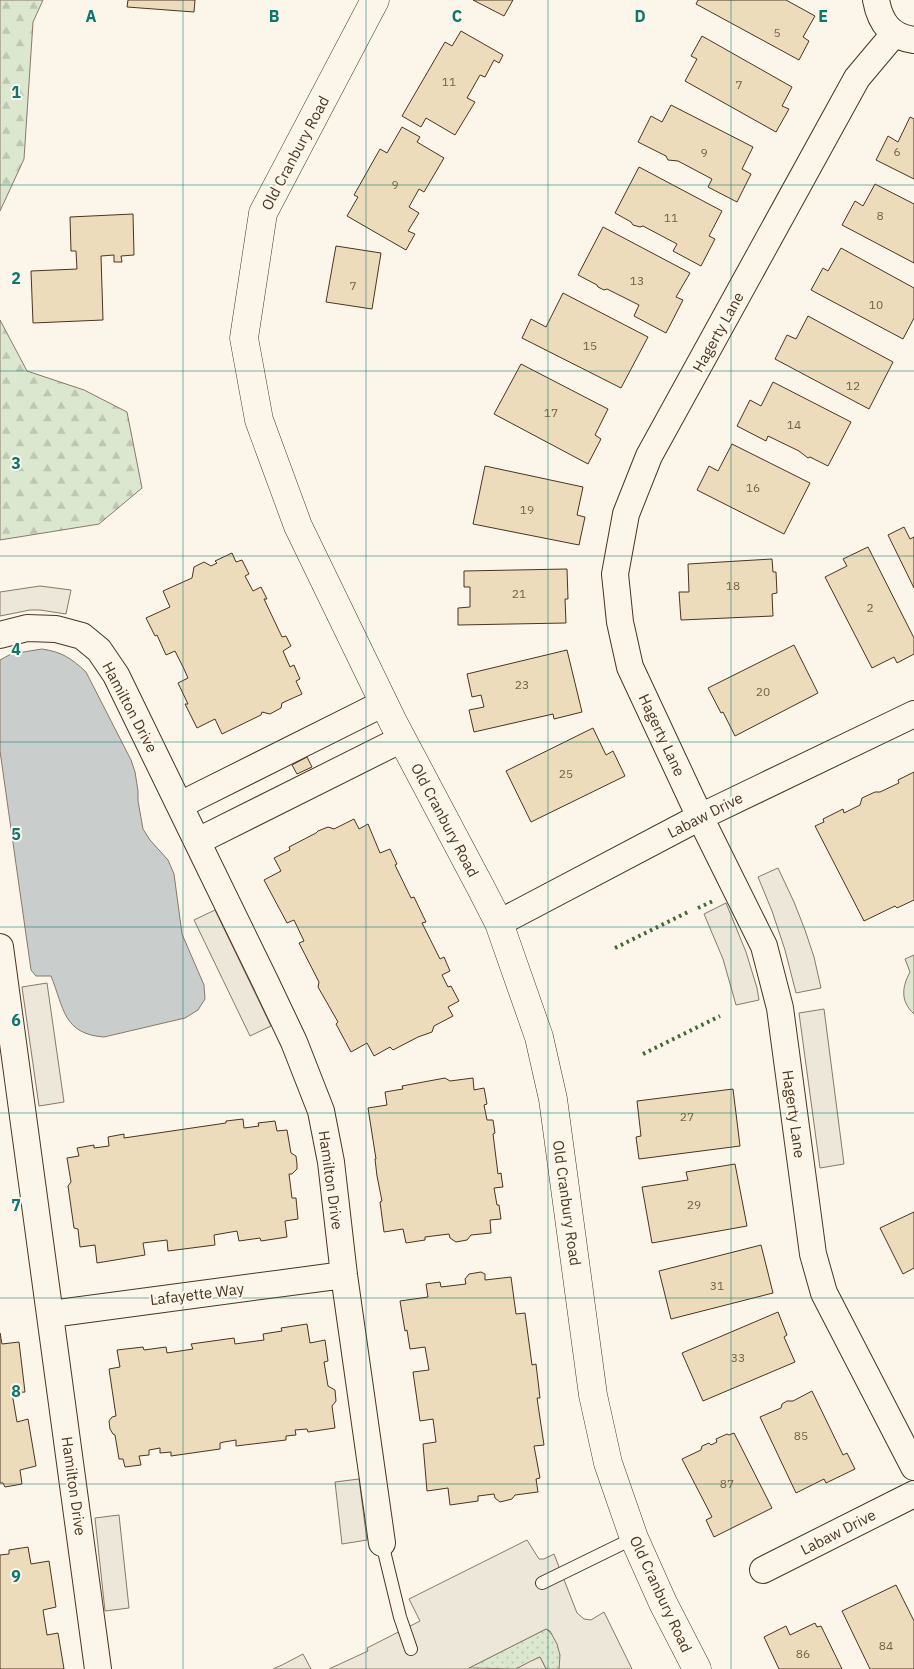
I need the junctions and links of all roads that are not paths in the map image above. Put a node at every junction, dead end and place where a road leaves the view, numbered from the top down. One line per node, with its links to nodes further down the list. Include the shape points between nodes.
1 (376, 0): 5 (street, Old Cranbury Road, via 262,213 244,338 258,420 298,526)
2 (876, 0): 3 (street, Hagerty Lane, via 884,24)
3 (904, 37): 9 (street, Hagerty Lane, via 858,78 844,102 649,456 626,514 615,574 620,622 630,667)
4 (0, 635): 8 (street, Hamilton Drive, via 27,628 56,629 82,636 99,650 116,675)
5 (384, 703): 7 (street, Old Cranbury Road); 8 (street)
6 (914, 714): 9 (street, Labaw Drive)
7 (402, 739): 10 (street); 11 (street, Old Cranbury Road)
8 (180, 805): 10 (street, Hamilton Drive)
9 (700, 817): 11 (street, Labaw Drive); 15 (street, Hagerty Lane, via 764,946 780,1008 813,1254 824,1292)
10 (198, 841): 13 (street, Hamilton Drive, via 294,1042 320,1111 331,1162)
11 (498, 923): 17 (street, Old Cranbury Road, via 539,1037 553,1099 593,1395 608,1463)
12 (0, 946): 14 (street, Hamilton Drive)
13 (344, 1275): 14 (street, Lafayette Way); 18 (street, Hamilton Drive)
14 (51, 1314): 22 (street, Hamilton Drive)
15 (914, 1466)
16 (914, 1494): 19 (street, Labaw Drive)
17 (634, 1538): 20 (lane); 23 (street, Old Cranbury Road)
18 (382, 1543): 21 (lane)
19 (762, 1570)
20 (542, 1583)
21 (411, 1649)
22 (98, 1669)
23 (697, 1669)

